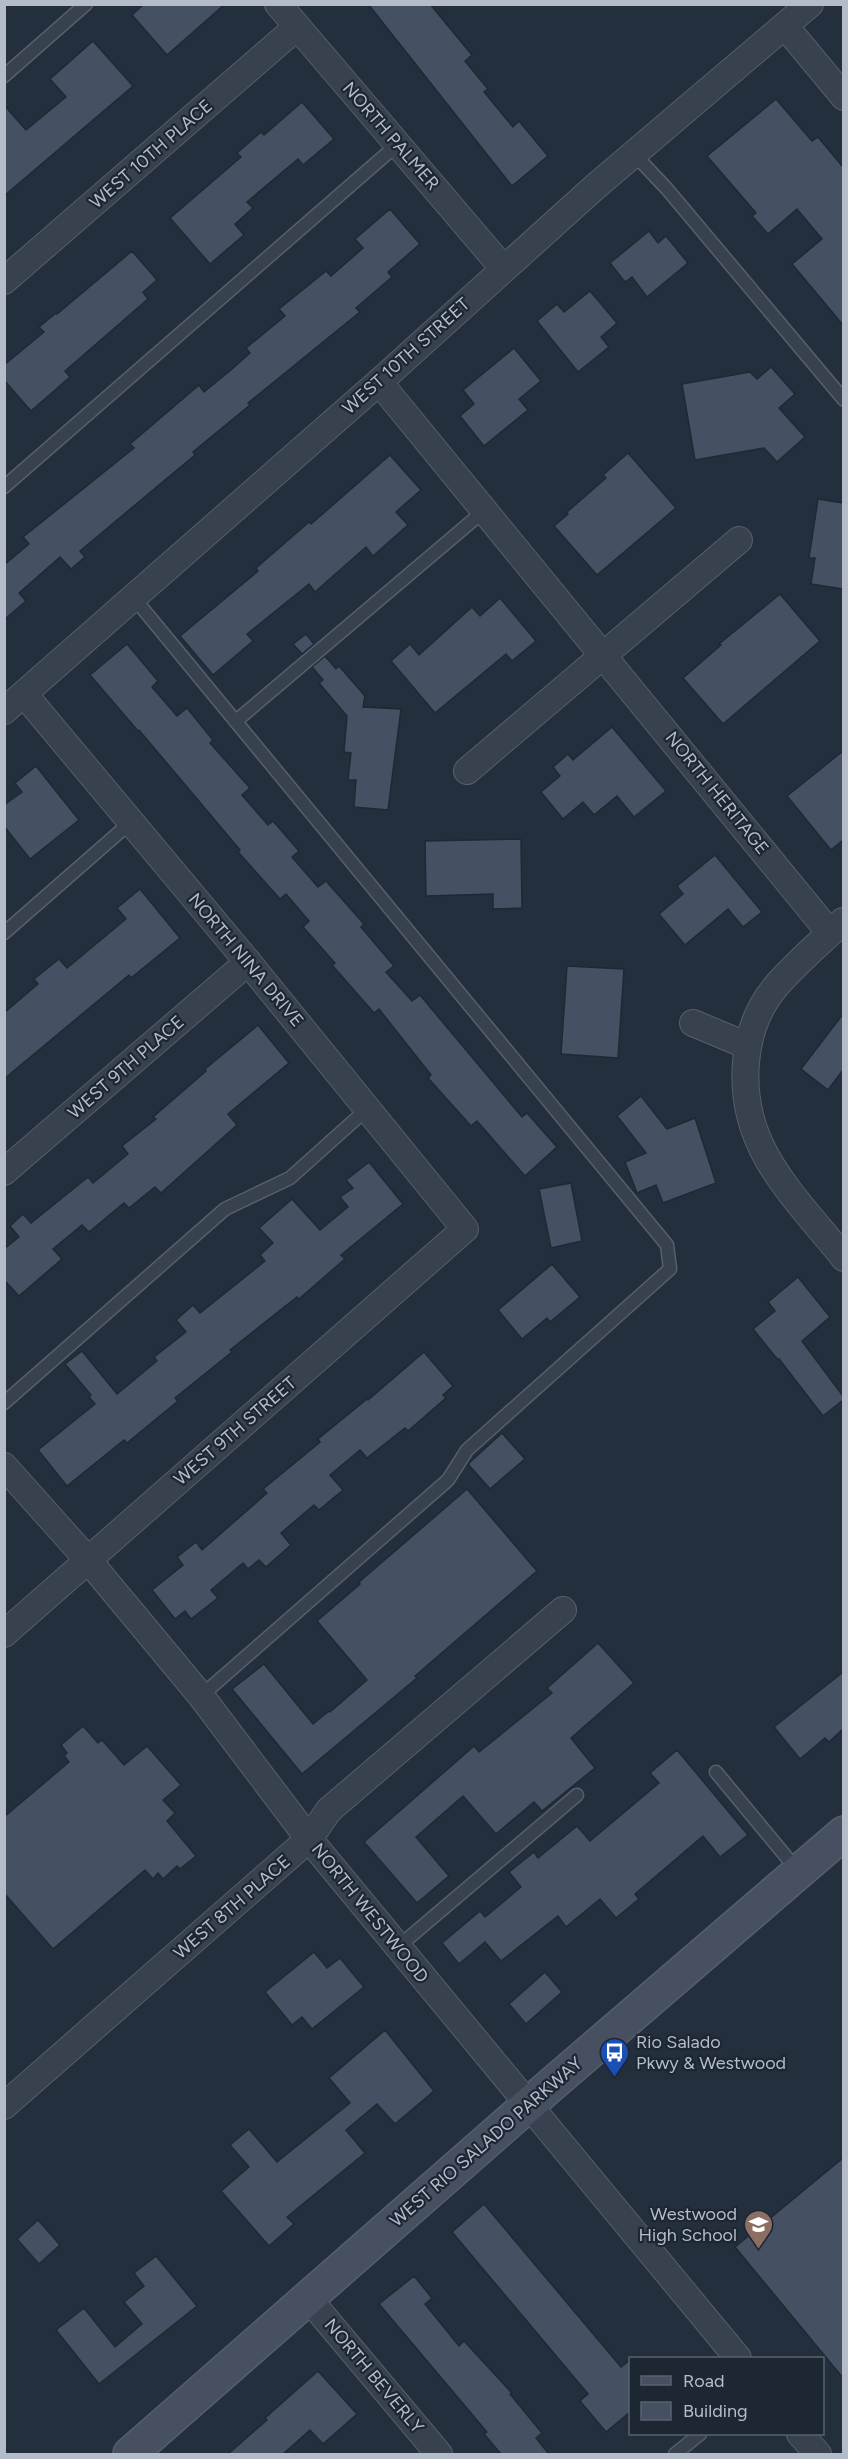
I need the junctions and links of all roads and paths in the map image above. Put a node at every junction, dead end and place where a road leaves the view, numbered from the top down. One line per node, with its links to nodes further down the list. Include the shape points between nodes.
1 (86, 4): 6 (lane)
2 (278, 4): 5 (street, NORTH PALMER)
3 (810, 4): 4 (street, WEST 10TH STREET)
4 (785, 26): 7 (street); 9 (street, WEST 10TH STREET)
5 (297, 27): 8 (street, NORTH PALMER); 11 (street, WEST 10TH PLACE)
6 (4, 76)
7 (843, 97)
8 (398, 144): 10 (street, NORTH PALMER); 14 (lane)
9 (634, 154): 10 (street, WEST 10TH STREET); 13 (lane)
10 (503, 268): 12 (street, WEST 10TH STREET)
11 (4, 281)
12 (379, 382): 15 (street, NORTH HERITAGE); 17 (street, WEST 10TH STREET)
13 (843, 400)
14 (4, 487)
15 (484, 510): 18 (street, NORTH HERITAGE); 21 (lane)
16 (738, 540): 18 (street)
17 (134, 598): 19 (street, WEST 10TH STREET); 21 (lane)
18 (603, 654): 22 (street); 24 (street, NORTH HERITAGE)
19 (24, 694): 20 (street, WEST 10TH STREET); 23 (street, NORTH NINA DRIVE)
20 (4, 711)
21 (236, 721): 38 (lane, via 668,1245 670,1269 467,1450 448,1480)
22 (467, 771)
23 (131, 822): 25 (lane); 26 (street, NORTH NINA DRIVE)
24 (837, 927): 28 (street, NORTH HERITAGE, via 777,985 761,1010)
25 (4, 933)
26 (248, 962): 29 (street, NORTH NINA DRIVE); 30 (street, WEST 9TH PLACE)
27 (693, 1023): 28 (street)
28 (748, 1046): 32 (street, NORTH HERITAGE, via 745,1080 762,1149)
29 (368, 1109): 31 (street, NORTH NINA DRIVE); 33 (lane, via 290,1178 225,1209)
30 (4, 1172)
31 (465, 1229): 35 (street, WEST 9TH STREET)
32 (843, 1258)
33 (4, 1403)
34 (4, 1466): 35 (street, NORTH WESTWOOD)
35 (88, 1560): 37 (street, WEST 9TH STREET); 38 (street, NORTH WESTWOOD)
36 (563, 1610): 42 (street, WEST 8TH PLACE, via 329,1810)
37 (4, 1634)
38 (201, 1696): 42 (street, NORTH WESTWOOD)
39 (716, 1772): 43 (lane)
40 (577, 1795): 44 (lane)
41 (843, 1833): 43 (main road, WEST RIO SALADO PARKWAY)
42 (309, 1839): 44 (street, NORTH WESTWOOD); 46 (street, WEST 8TH PLACE)
43 (798, 1872): 45 (main road, WEST RIO SALADO PARKWAY)
44 (398, 1947): 45 (street, NORTH WESTWOOD)
45 (529, 2105): 47 (main road, WEST RIO SALADO PARKWAY); 48 (street, NORTH WESTWOOD)
46 (4, 2106)
47 (308, 2298): 51 (main road, WEST RIO SALADO PARKWAY); 52 (street, NORTH BEVERLY)
48 (737, 2357)
49 (698, 2435): 53 (lane)
50 (802, 2435): 54 (street)
51 (130, 2454)
52 (439, 2454)
53 (675, 2454)
54 (818, 2454)

